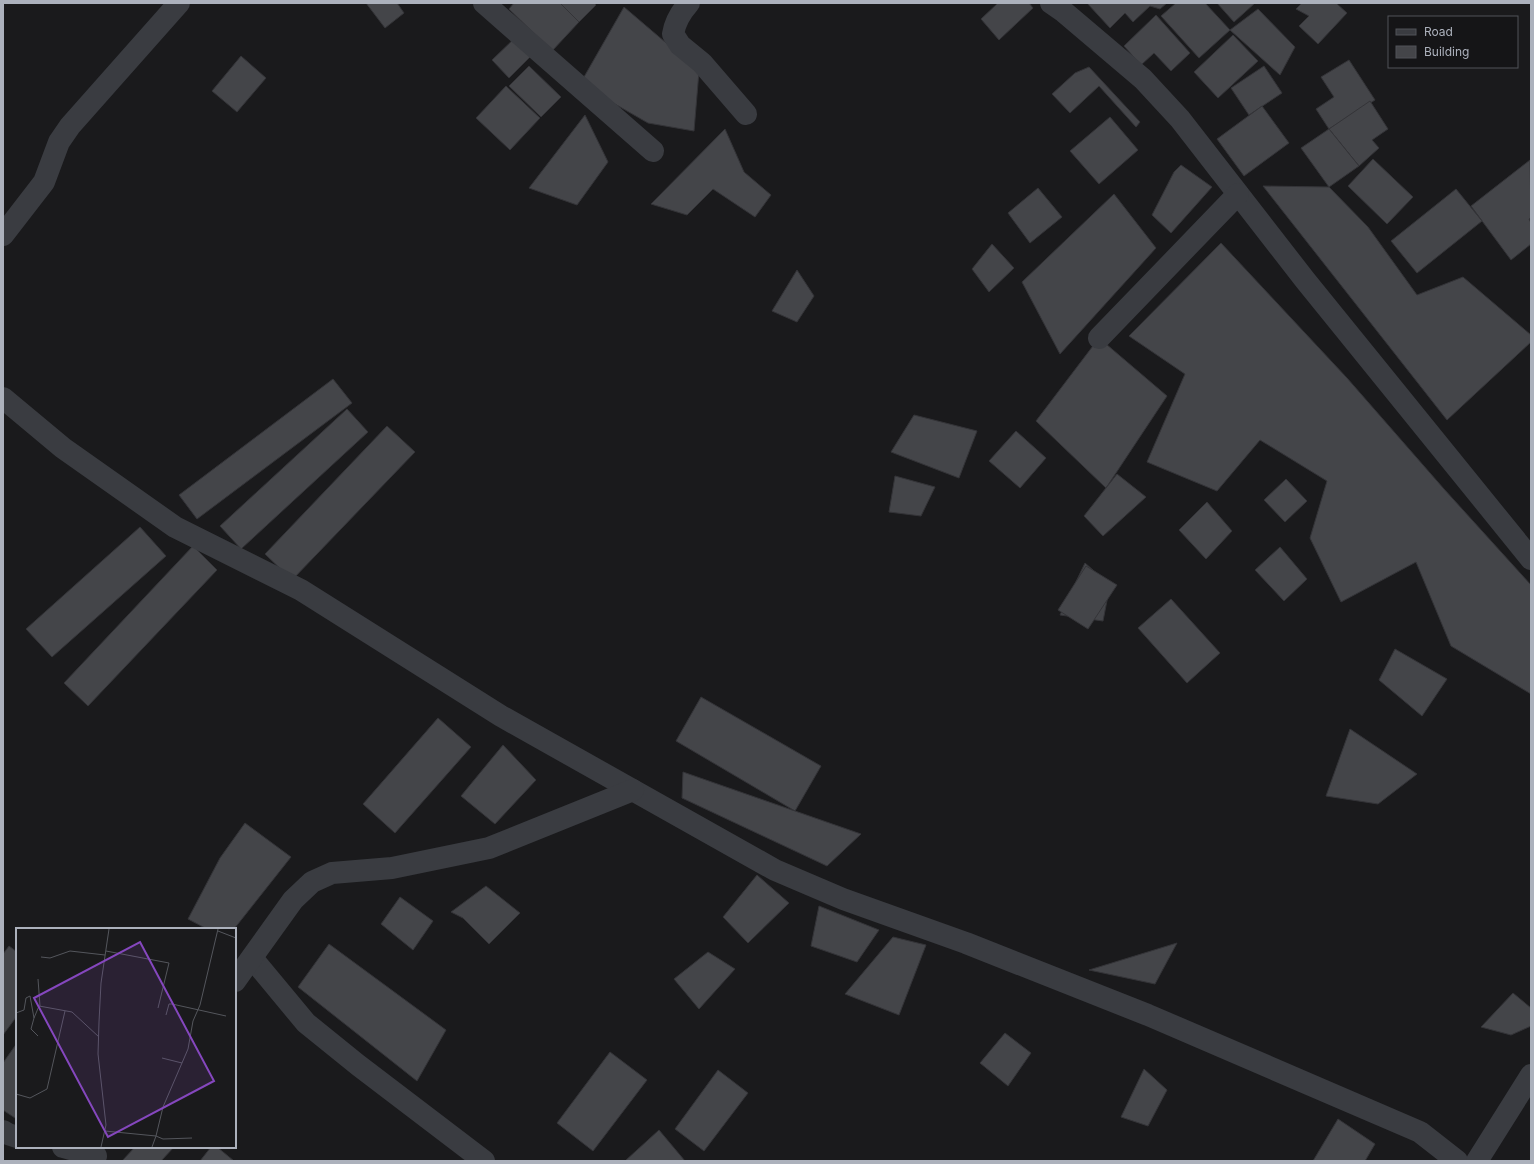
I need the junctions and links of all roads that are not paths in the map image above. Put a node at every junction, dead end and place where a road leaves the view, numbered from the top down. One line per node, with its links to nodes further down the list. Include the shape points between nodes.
1 (179, 3): 8 (street, via 64,133 44,182)
2 (484, 3): 6 (street)
3 (689, 3): 5 (street, via 674,26 673,34 680,45 702,63)
4 (1051, 3): 7 (street, via 1143,79 1180,119)
5 (746, 114)
6 (653, 151)
7 (1238, 194): 9 (street); 11 (street)
8 (3, 235)
9 (1100, 338)
10 (3, 398): 12 (street, via 63,448 175,527 301,590 501,716)
11 (1531, 559)
12 (633, 790): 13 (street, via 489,848 392,868 332,873 312,882 293,900); 21 (street, via 775,870 843,899 966,943 1148,1015 1420,1132)
13 (252, 958): 14 (street); 20 (street, via 306,1023)
14 (236, 980)
15 (1531, 1075): 22 (street)
16 (3, 1131): 17 (street)
17 (16, 1137)
18 (67, 1148): 19 (street)
19 (98, 1155)
20 (484, 1161)
21 (1457, 1161)
22 (1477, 1161)

